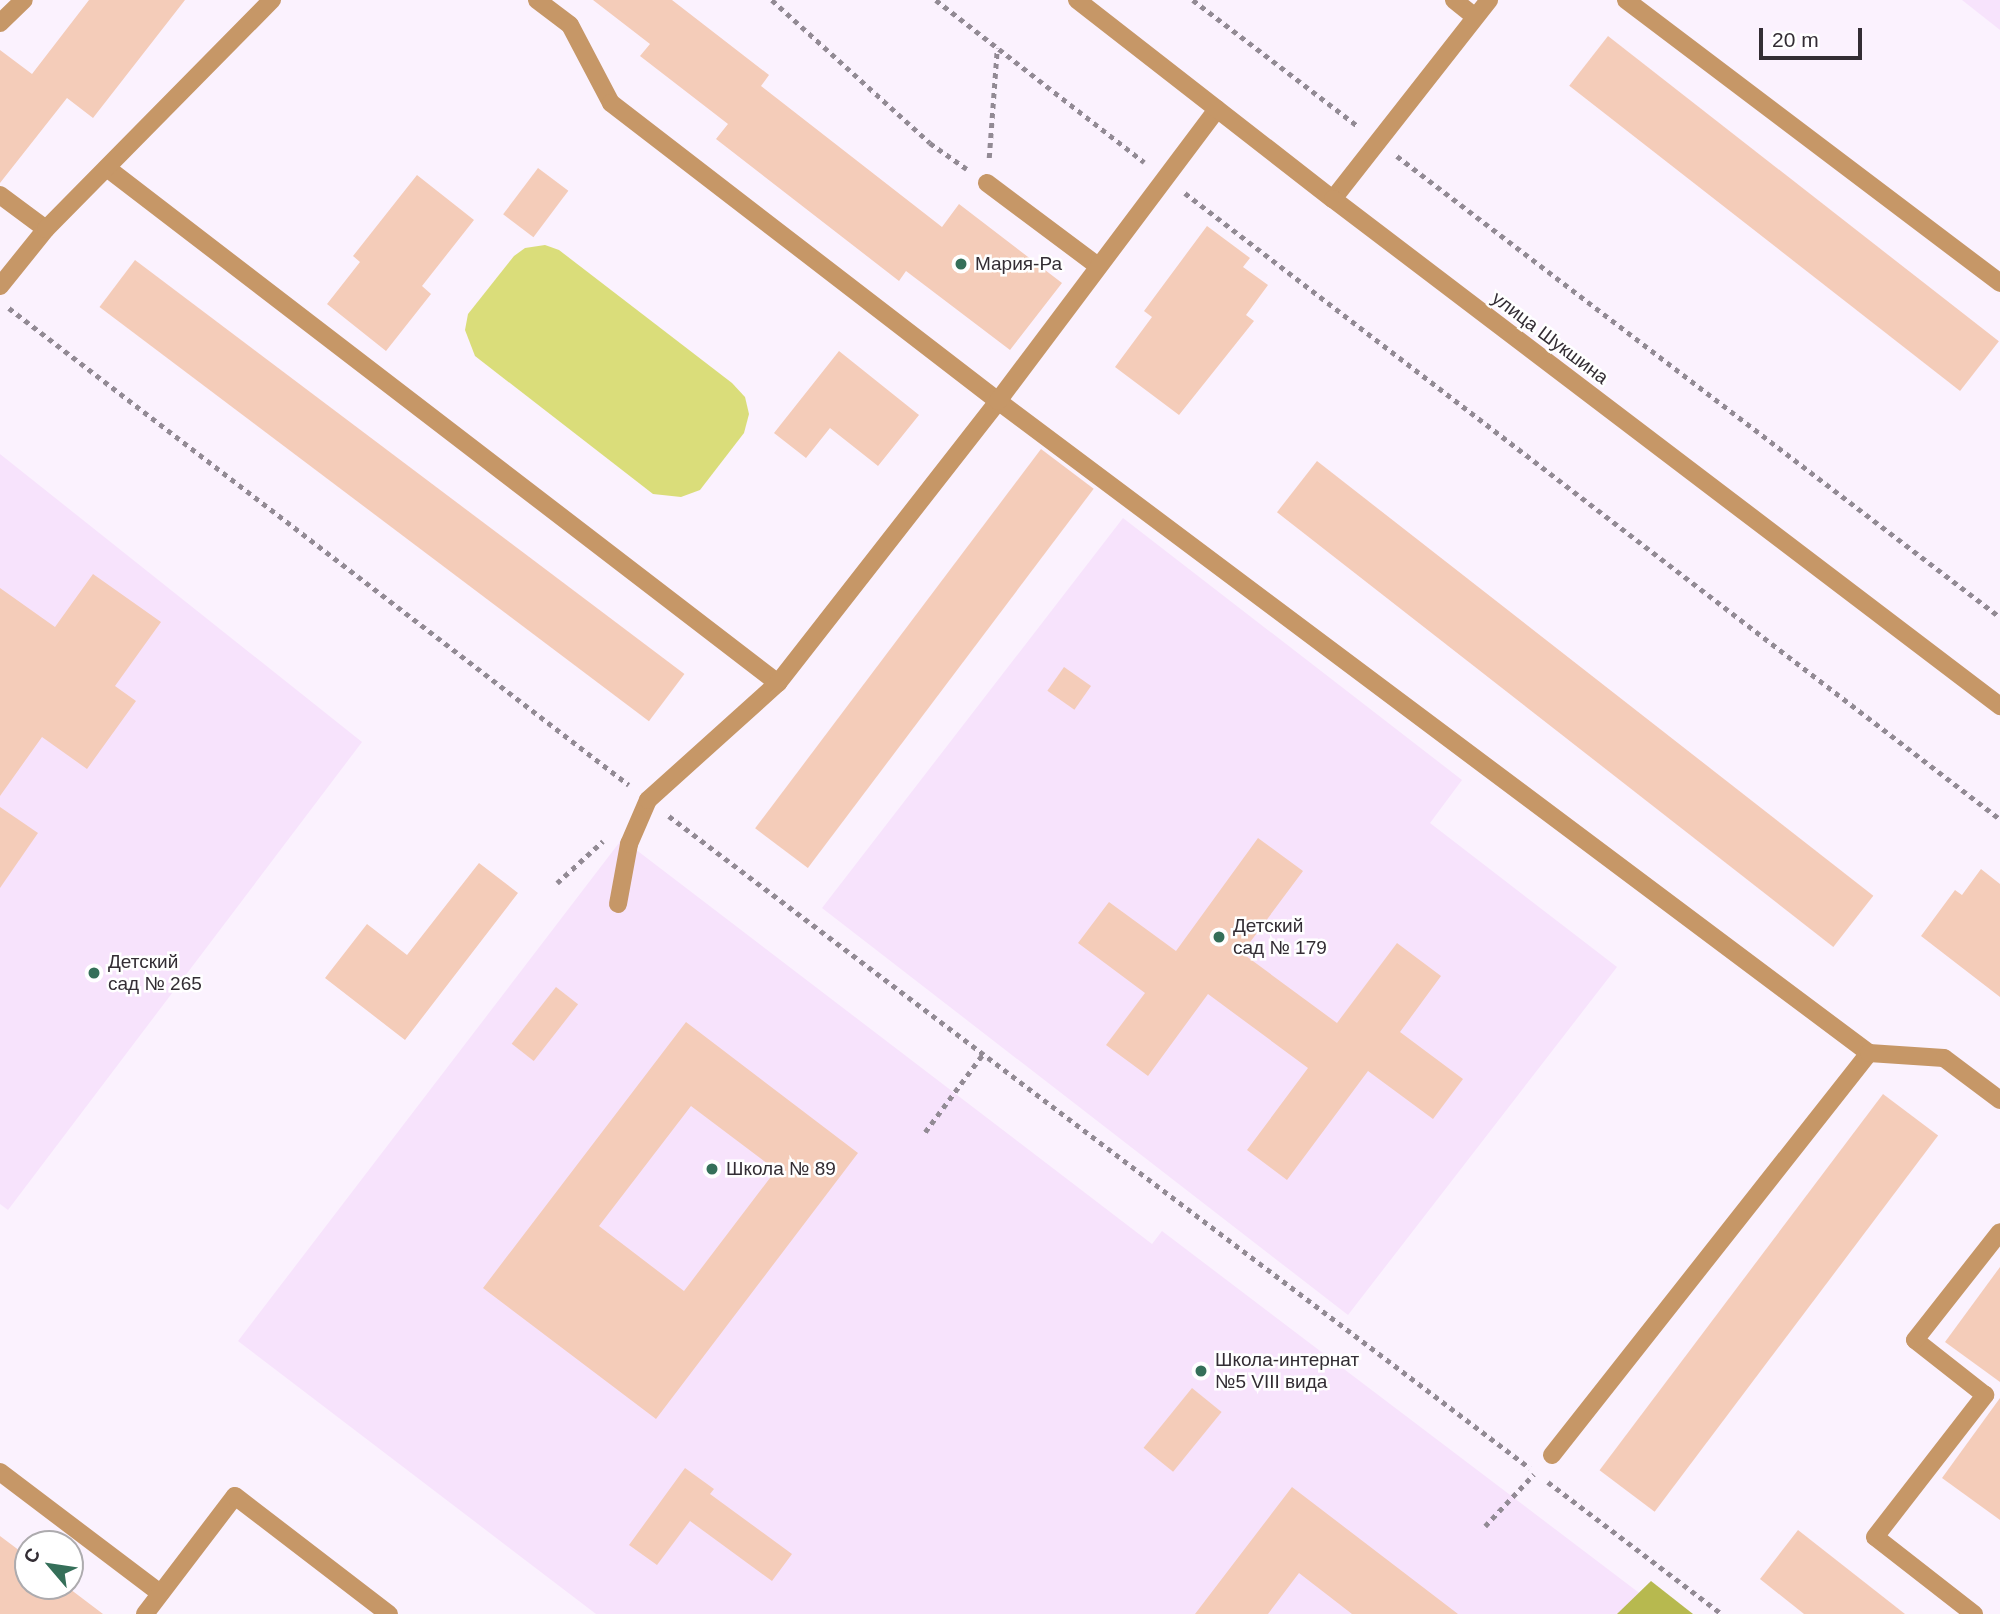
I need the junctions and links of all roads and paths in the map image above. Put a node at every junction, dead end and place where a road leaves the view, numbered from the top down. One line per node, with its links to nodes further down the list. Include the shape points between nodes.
1 (24, 0): 12 (street)
2 (272, 0): 16 (street)
3 (537, 0): 26 (street, via 570,25 611,103)
4 (772, 0): 18 (path, via 930,143)
5 (936, 0): 13 (path)
6 (1077, 0): 14 (street, улица Шукшина)
7 (1193, 0): 15 (path)
8 (1454, 0): 11 (street)
9 (1489, 0): 11 (street)
10 (1626, 0): 23 (street)
11 (1474, 16): 15 (street)
12 (0, 23)
13 (997, 47): 17 (path); 18 (path)
14 (1217, 109): 17 (street); 20 (street, улица Шукшина)
15 (1377, 141): 20 (street); 27 (path)
16 (107, 168): 21 (street); 28 (street)
17 (1165, 177): 22 (street); 31 (path)
18 (987, 183): 22 (street)
19 (0, 195): 21 (street)
20 (1333, 199): 29 (street, улица Шукшина)
21 (46, 229): 24 (street)
22 (1098, 266): 26 (street)
23 (2000, 283)
24 (0, 286)
25 (0, 301): 30 (path)
26 (998, 401): 28 (street); 33 (street)
27 (2000, 617)
28 (778, 683): 30 (street)
29 (2000, 706)
30 (648, 800): 32 (street, via 629,844); 34 (path)
31 (2000, 819)
32 (618, 904)
33 (1869, 1053): 35 (street, via 1944,1058); 38 (street)
34 (983, 1054): 36 (path); 40 (path)
35 (2000, 1100)
36 (925, 1132)
37 (2000, 1232): 46 (street, via 1915,1340 1985,1395 1875,1537)
38 (1552, 1455)
39 (0, 1472): 42 (street)
40 (1535, 1473): 41 (path); 45 (path)
41 (1485, 1526)
42 (160, 1593): 43 (street); 44 (street, via 235,1496)
43 (145, 1614)
44 (388, 1614)
45 (1722, 1614)
46 (1974, 1614)

